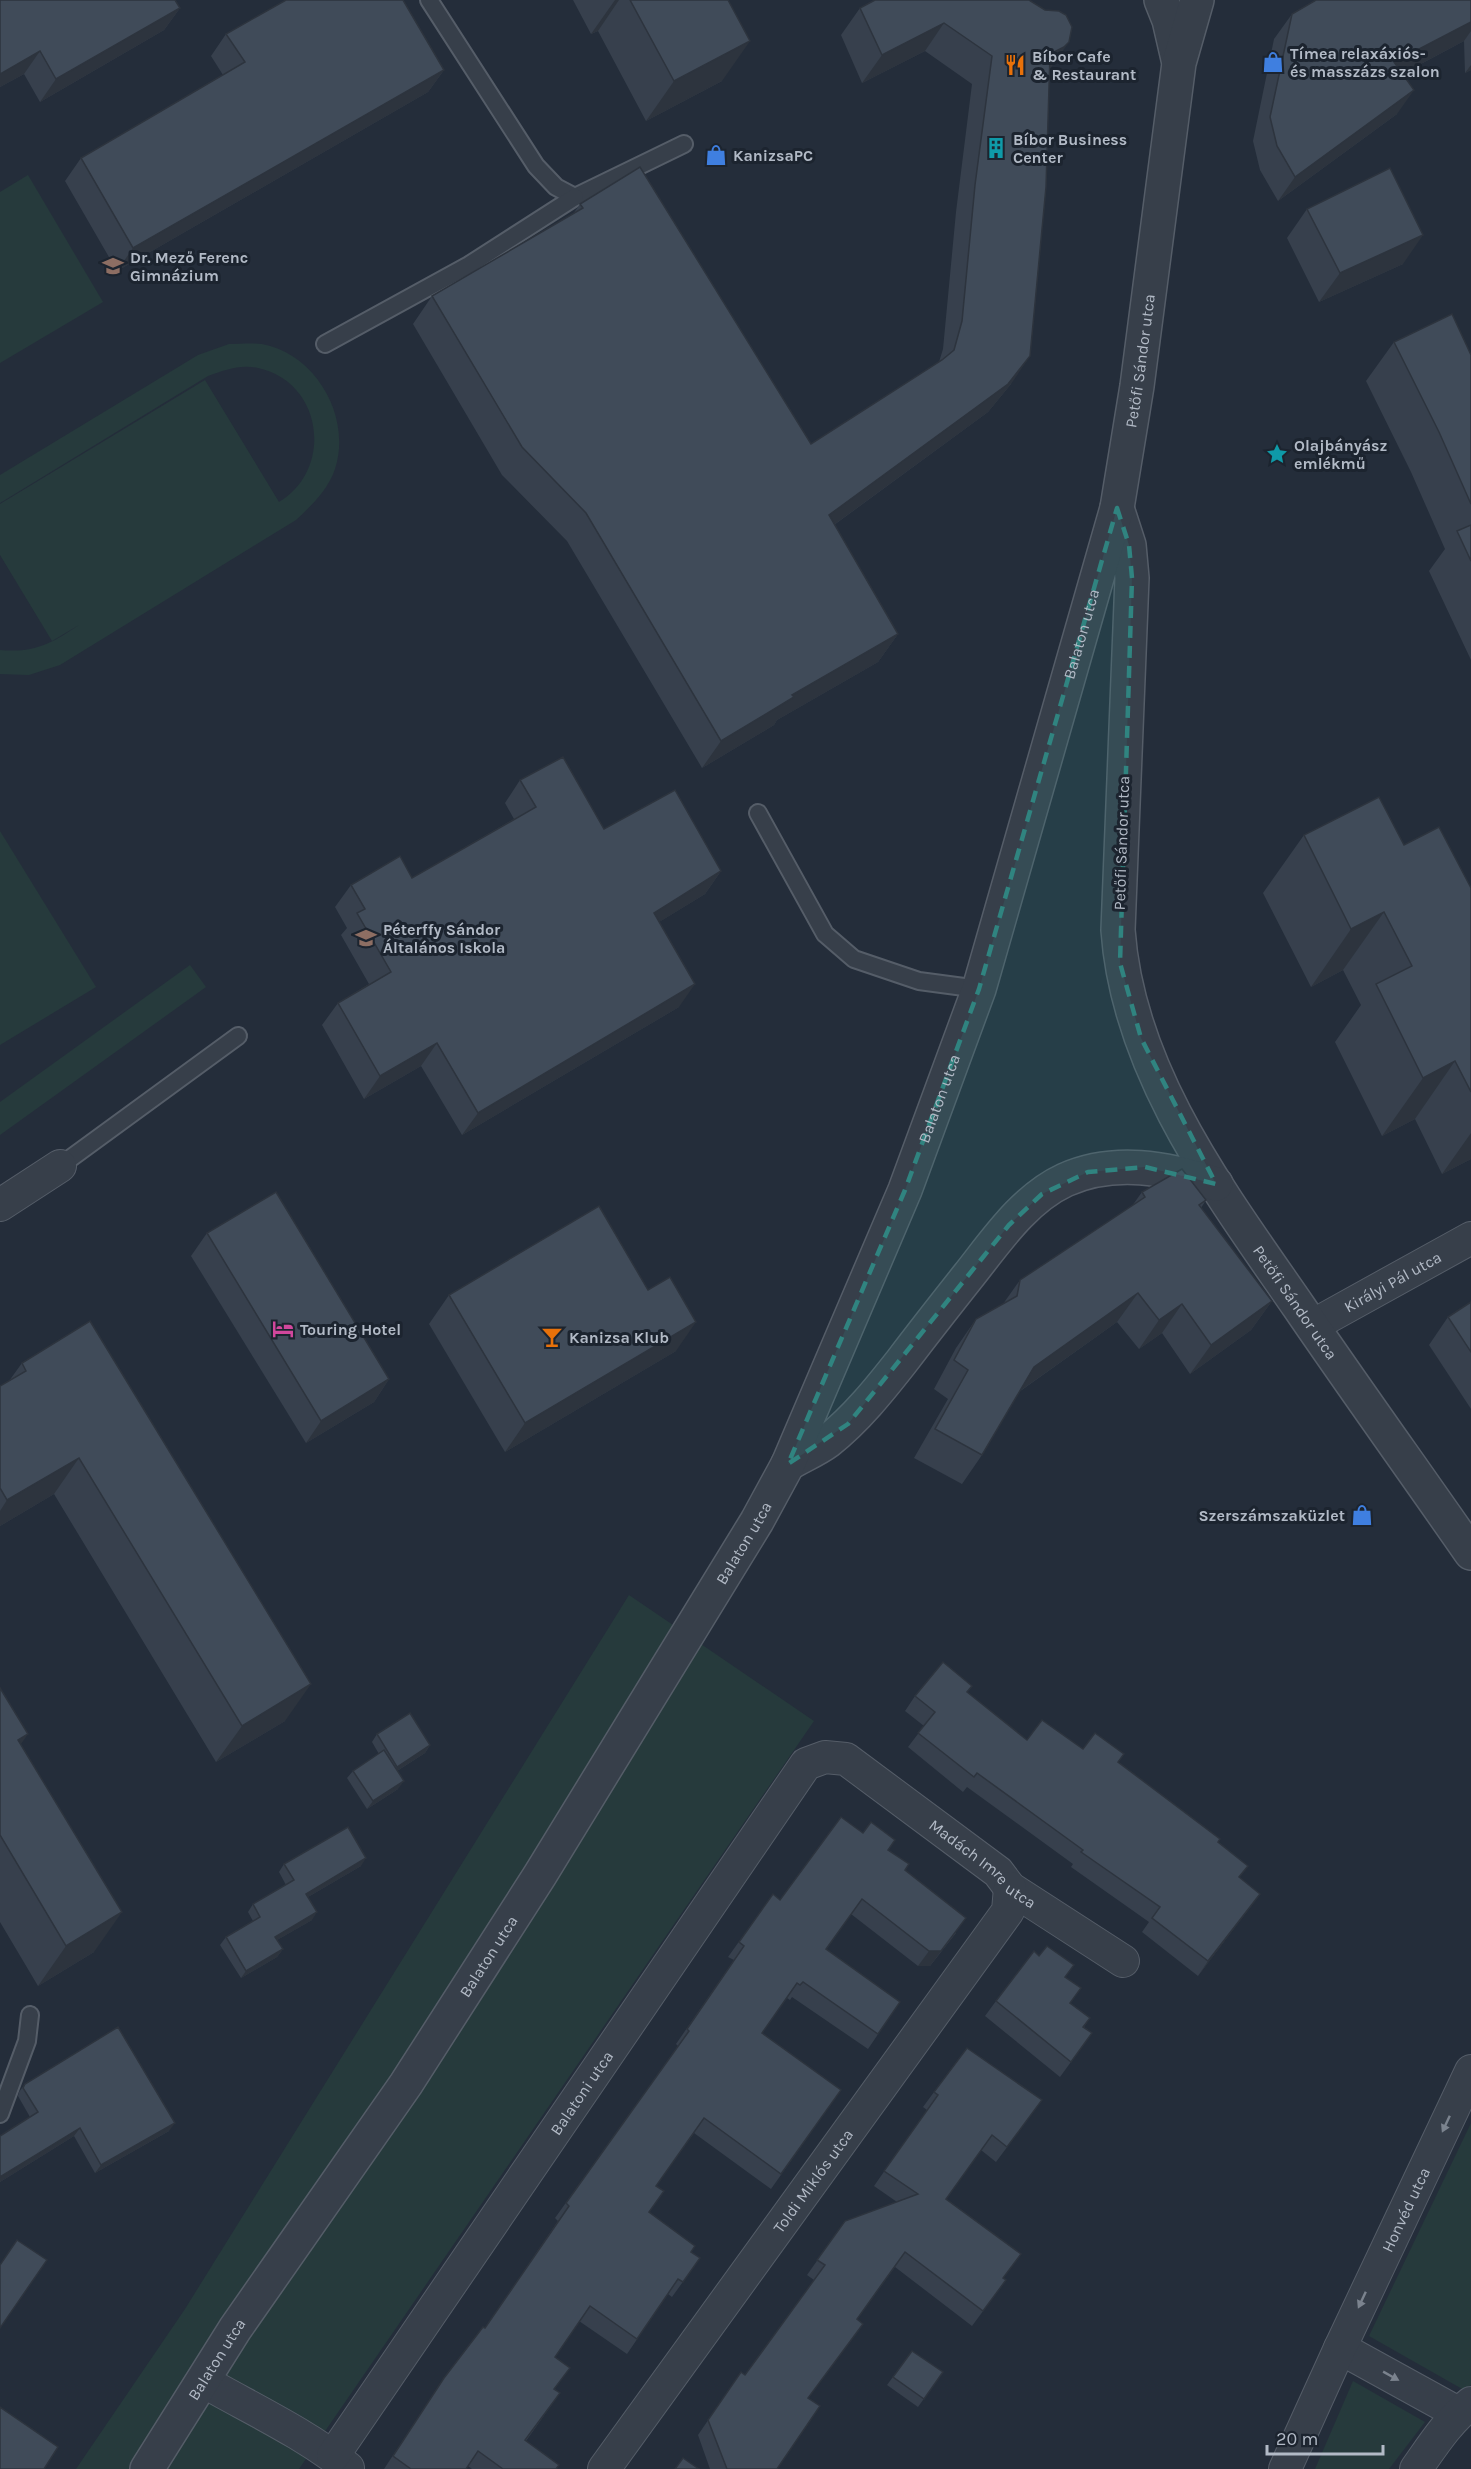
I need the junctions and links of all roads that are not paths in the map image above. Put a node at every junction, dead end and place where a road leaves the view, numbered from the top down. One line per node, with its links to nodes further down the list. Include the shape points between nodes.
1 (429, 0): 7 (lane, via 536,166 556,187)
2 (1161, 0): 5 (street)
3 (1184, 0): 5 (street, Petőfi Sándor utca)
4 (1197, 0): 5 (street, Petőfi Sándor utca)
5 (1182, 51): 9 (street, Petőfi Sándor utca)
6 (684, 144): 7 (lane)
7 (575, 197): 8 (lane, via 469,265)
8 (325, 345)
9 (1117, 508): 11 (street, Balaton utca); 14 (street, Petőfi Sándor utca, via 1129,545 1132,579 1118,930 1120,963 1127,996 1158,1078)
10 (758, 813): 11 (lane, via 825,934 854,959 919,981)
11 (979, 989): 18 (street, Balaton utca, via 905,1190)
12 (238, 1036): 13 (lane)
13 (60, 1166): 15 (street)
14 (1216, 1184): 17 (street, Petőfi Sándor utca); 18 (street, via 1181,1172 1145,1167 1088,1172 1042,1194 1009,1225 848,1424 827,1442)
15 (0, 1205)
16 (1471, 1238): 17 (street, Királyi Pál utca)
17 (1312, 1326): 19 (street, Petőfi Sándor utca)
18 (789, 1464): 27 (street, Balaton utca, via 476,1975 406,2084 241,2319)
19 (1471, 1553)
20 (846, 1758): 21 (street, Madách Imre utca, via 998,1872); 29 (street, Balatoni utca, via 825,1757 806,1764)
21 (1010, 1888): 22 (street, Madách Imre utca); 31 (street, Toldi Miklós utca, via 1008,1911)
22 (1123, 1961)
23 (30, 2015): 25 (lane, via 27,2041)
24 (1471, 2071): 26 (street, Honvéd utca, one-way to 26)
25 (0, 2114)
26 (1340, 2348): 28 (street, one-way to 28); 32 (street, Honvéd utca)
27 (203, 2381): 29 (street, Balatoni utca, via 258,2410); 30 (street, Balaton utca)
28 (1464, 2408): 33 (street)
29 (341, 2463)
30 (147, 2469)
31 (604, 2469)
32 (1285, 2469)
33 (1416, 2469)

